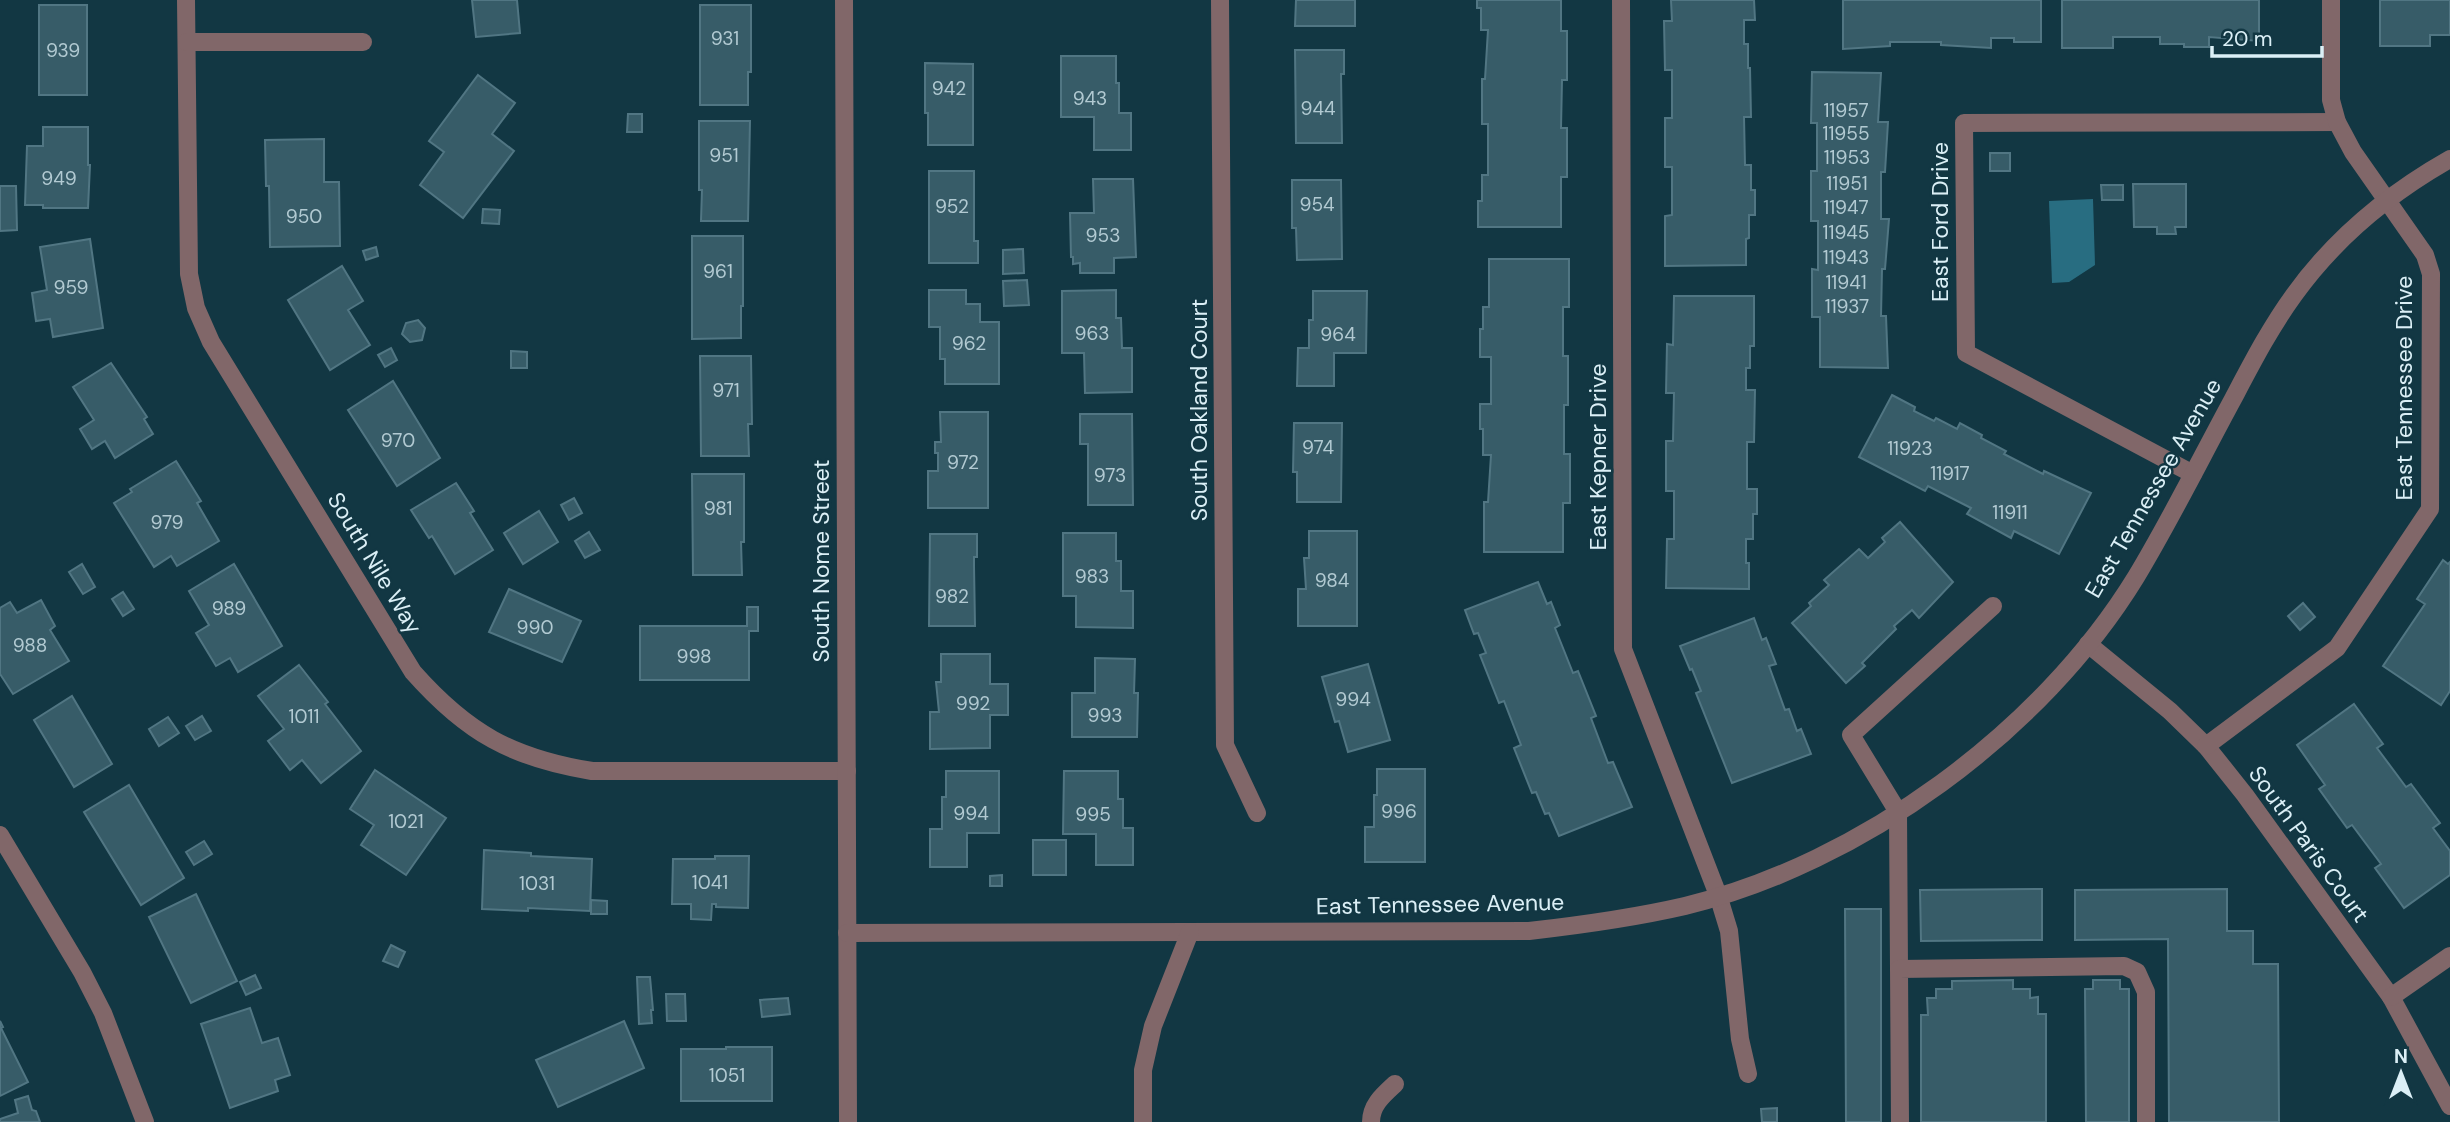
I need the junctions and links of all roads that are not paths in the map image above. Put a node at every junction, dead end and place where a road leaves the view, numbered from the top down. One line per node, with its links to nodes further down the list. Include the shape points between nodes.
1 (186, 0): 6 (street, South Nile Way)
2 (844, 0): 15 (street, South Nome Street)
3 (1220, 0): 17 (street, South Oakland Court, via 1225,745)
4 (1621, 0): 19 (street, East Kepner Drive, via 1623,649)
5 (2331, 0): 8 (street, via 2332,100)
6 (187, 42): 7 (street); 15 (street, South Nile Way, via 189,274 196,308 211,342 413,673 439,702 481,734 553,765 592,771)
7 (363, 42)
8 (2337, 122): 10 (street); 11 (street, East Ford Drive, via 1964,123 1966,353)
9 (2450, 159): 10 (street, East Tennessee Avenue)
10 (2386, 200): 11 (street, East Tennessee Avenue, via 2327,254 2295,293 2266,335); 14 (street, East Tennessee Drive, via 2425,255 2431,274 2430,509 2337,648)
11 (2193, 474): 13 (street, East Tennessee Avenue, via 2135,579)
12 (1993, 606): 16 (street, via 1851,735)
13 (2088, 644): 14 (street, South Paris Court); 16 (street, East Tennessee Avenue, via 2033,705 1973,759)
14 (2206, 746): 24 (street, South Paris Court)
15 (847, 771): 21 (street, South Nome Street)
16 (1898, 812): 19 (street, East Tennessee Avenue, via 1838,847 1765,880); 23 (street)
17 (1256, 813)
18 (0, 835): 28 (street, via 103,1013)
19 (1718, 895): 20 (street, East Tennessee Avenue, via 1609,922 1529,931); 25 (street, East Kepner Drive, via 1729,931)
20 (1190, 932): 21 (street, East Tennessee Avenue); 30 (street, via 1153,1026 1143,1070)
21 (847, 933): 29 (street, South Nome Street)
22 (2450, 956): 24 (street)
23 (1899, 969): 32 (street); 33 (street, via 2124,966 2137,972 2146,992)
24 (2391, 997): 27 (street, South Paris Court)
25 (1748, 1074)
26 (1395, 1084): 31 (street, via 1380,1098)
27 (2450, 1106)
28 (145, 1122)
29 (848, 1122)
30 (1143, 1122)
31 (1371, 1122)
32 (1900, 1122)
33 (2146, 1122)

